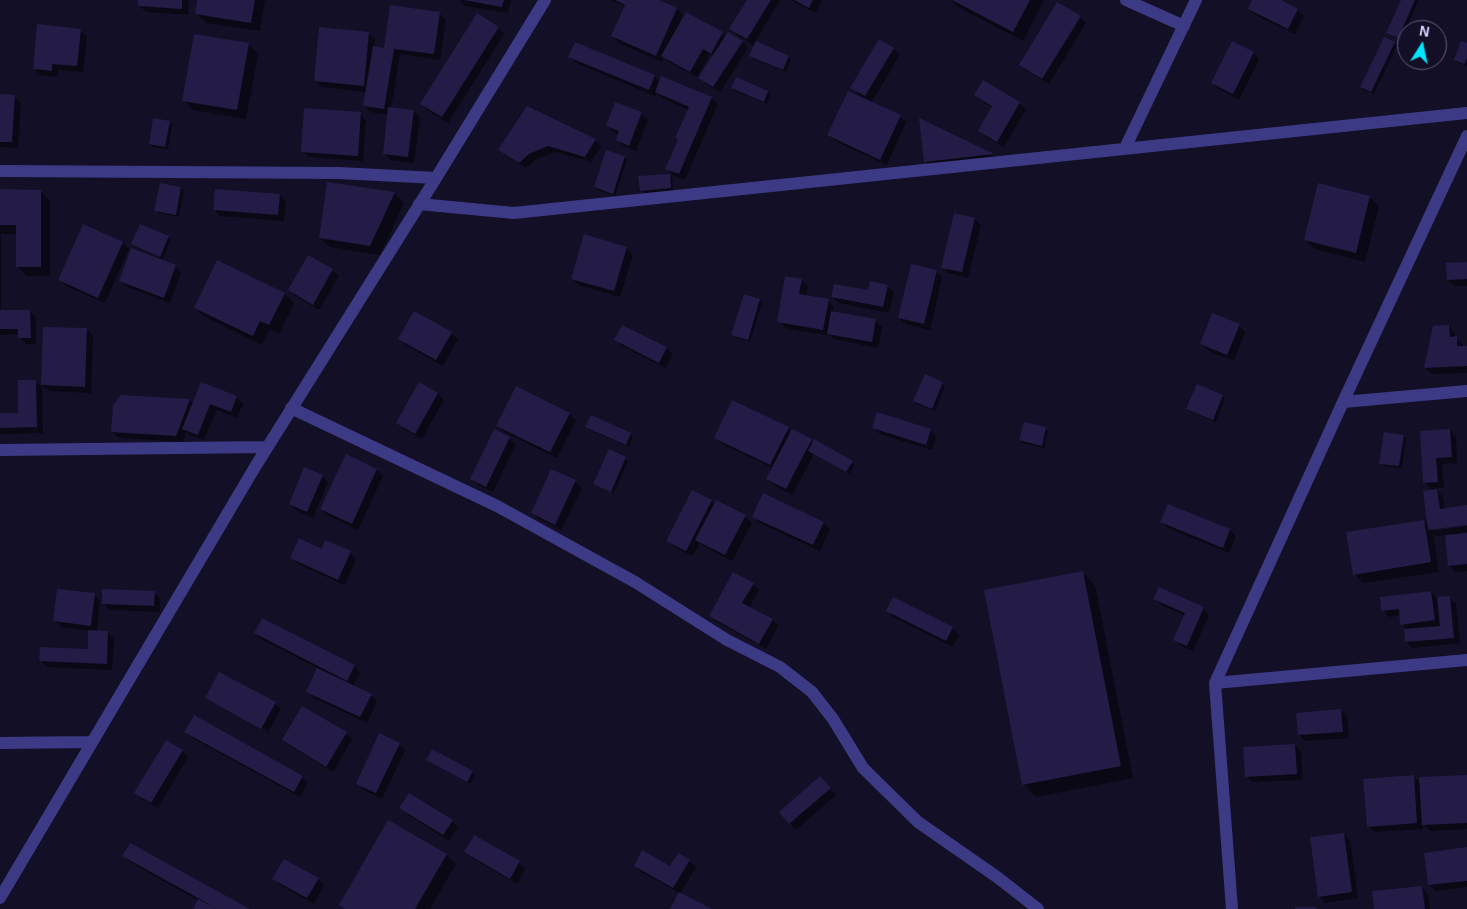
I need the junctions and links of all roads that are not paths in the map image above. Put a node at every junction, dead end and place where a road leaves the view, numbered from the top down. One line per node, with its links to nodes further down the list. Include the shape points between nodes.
1 (545, 0): 9 (street)
2 (1126, 0): 4 (street)
3 (1196, 0): 4 (street)
4 (1184, 26): 7 (street)
5 (1467, 113): 7 (street)
6 (1467, 136): 12 (street)
7 (1125, 148): 10 (street, via 514,213)
8 (0, 171): 9 (street, via 339,173)
9 (436, 178): 10 (street)
10 (420, 204): 13 (street)
11 (1467, 391): 12 (street)
12 (1343, 402): 17 (street)
13 (291, 408): 14 (street); 21 (street, via 498,506 780,668 812,692 863,768 918,822)
14 (267, 447): 15 (street); 18 (street)
15 (0, 450)
16 (1467, 660): 17 (street)
17 (1215, 683): 22 (street)
18 (92, 742): 19 (street); 20 (street)
19 (0, 743)
20 (0, 898)
21 (1038, 909)
22 (1232, 909)

